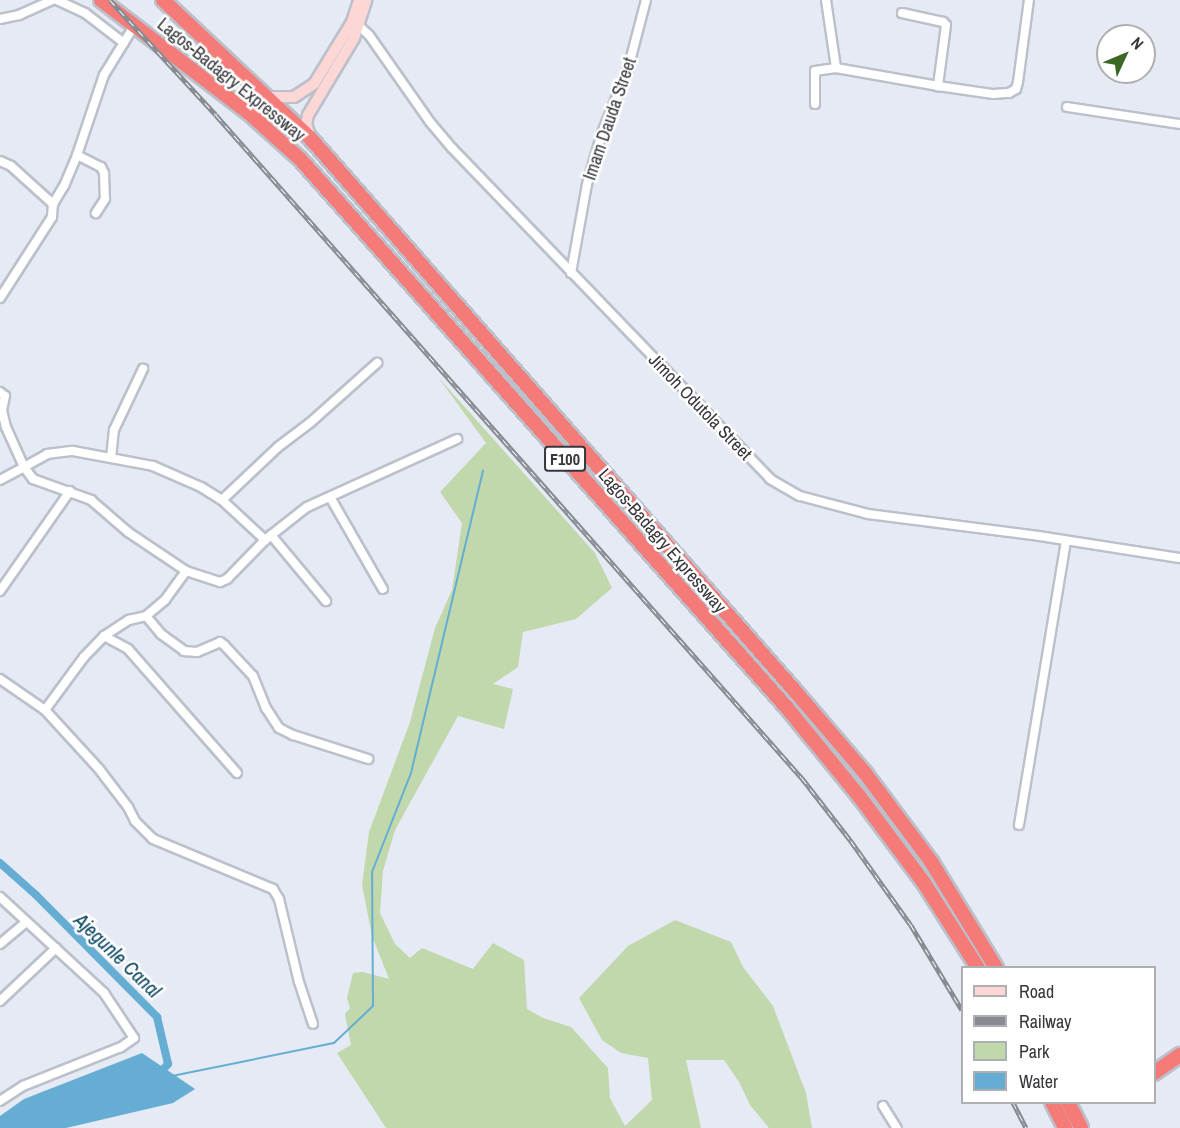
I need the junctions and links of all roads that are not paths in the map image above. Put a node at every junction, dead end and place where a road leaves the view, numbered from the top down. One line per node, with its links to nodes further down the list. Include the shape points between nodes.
1 (55, 0): 10 (street); 13 (street, via 85,13)
2 (100, 0): 12 (highway, Lagos-Badagry Expressway / F100)
3 (359, 0): 11 (main road)
4 (366, 0): 11 (main road)
5 (646, 0): 25 (street, Imam Dauda Street, via 628,69 586,184)
6 (826, 0): 14 (street)
7 (1029, 0): 15 (street, via 1016,89 993,94)
8 (166, 1): 16 (highway, Lagos-Badagry Expressway / F100)
9 (902, 13): 15 (street, via 946,25)
10 (0, 19)
11 (356, 24): 16 (main road, via 310,89 294,97); 20 (main road, via 330,80 308,115 306,124); 25 (street, Jimoh Odutola Street, via 369,35 430,122)
12 (134, 26): 13 (street); 55 (highway, Lagos-Badagry Expressway / F100, via 249,113 333,195 788,710 924,883)
13 (124, 43): 21 (street, via 104,75)
14 (836, 68): 15 (street); 17 (street, via 815,71)
15 (938, 86)
16 (268, 98): 20 (highway, Lagos-Badagry Expressway / F100)
17 (815, 104)
18 (1067, 107): 19 (street)
19 (1180, 124)
20 (311, 139): 56 (highway, Lagos-Badagry Expressway / F100, via 865,772 932,863)
21 (77, 155): 23 (street); 24 (street, via 101,167 104,173 105,199)
22 (0, 161): 23 (street, via 11,166)
23 (53, 204): 26 (street, via 52,218)
24 (96, 213)
25 (571, 273): 38 (street, Jimoh Odutola Street, via 742,451 784,488 811,500 868,514)
26 (0, 298)
27 (376, 363): 36 (street)
28 (143, 369): 31 (street, via 114,430)
29 (0, 392): 32 (street, via 5,396 2,410 6,427)
30 (457, 439): 35 (street)
31 (111, 458): 32 (street, via 89,452 65,452 37,457); 36 (street, via 168,471)
32 (24, 467): 33 (street); 34 (street, via 33,479)
33 (0, 480)
34 (70, 491): 40 (street, via 91,500 128,532); 42 (street)
35 (330, 497): 37 (street, via 308,507); 41 (street)
36 (222, 500): 37 (street)
37 (268, 538): 40 (street, via 220,582); 43 (street)
38 (1066, 541): 39 (street, Jimoh Odutola Street); 50 (street)
39 (1180, 558)
40 (186, 571): 44 (street, via 175,588)
41 (383, 589)
42 (0, 591)
43 (326, 602)
44 (146, 616): 45 (street, via 129,620); 48 (street, via 161,634 184,651 197,652 220,642 224,645 253,676 279,728)
45 (104, 636): 47 (street); 49 (street, via 128,649)
46 (0, 679): 47 (street)
47 (45, 710): 58 (street, via 99,769 135,821 153,839 273,889)
48 (368, 759)
49 (237, 773)
50 (1019, 825)
51 (0, 897): 52 (street)
52 (26, 922): 53 (street); 54 (street)
53 (0, 944)
54 (56, 948): 57 (street); 61 (street, via 104,993 134,1038 121,1047 44,1076)
55 (977, 966)
56 (995, 966)
57 (0, 1001)
58 (313, 1024)
59 (1180, 1055): 60 (highway)
60 (1156, 1071)
61 (0, 1101)
62 (1053, 1104): 66 (highway)
63 (1069, 1104): 67 (highway)
64 (883, 1106): 65 (street)
65 (897, 1128)
66 (1065, 1128)
67 (1081, 1128)

